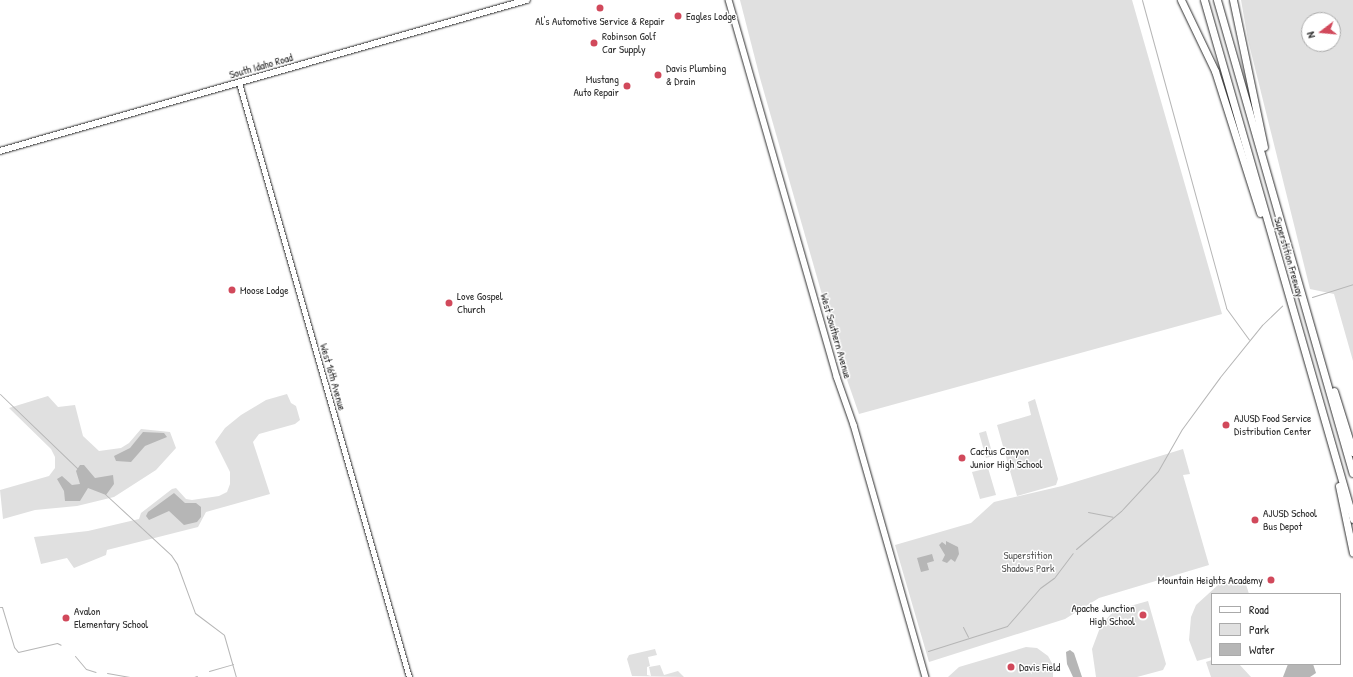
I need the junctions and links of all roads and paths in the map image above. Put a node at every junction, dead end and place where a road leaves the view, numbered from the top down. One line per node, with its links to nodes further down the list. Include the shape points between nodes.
1 (527, 0): 7 (main road, South Idaho Road)
2 (729, 0): 18 (main road, West Southern Avenue)
3 (1181, 0): 10 (highway, via 1217,78)
4 (1204, 0): 10 (highway, Superstition Freeway)
5 (1217, 0): 9 (highway, Superstition Freeway)
6 (1233, 0): 9 (highway)
7 (239, 83): 8 (main road, South Idaho Road); 17 (street, West 16th Avenue)
8 (0, 151)
9 (1274, 194): 11 (highway, Superstition Freeway)
10 (1283, 280): 12 (highway, Superstition Freeway)
11 (1306, 307): 13 (highway); 14 (highway, Superstition Freeway)
12 (1329, 436): 15 (highway, Superstition Freeway); 16 (highway)
13 (1353, 452)
14 (1353, 473)
15 (1353, 520)
16 (1353, 553)
17 (409, 677)
18 (926, 677)

